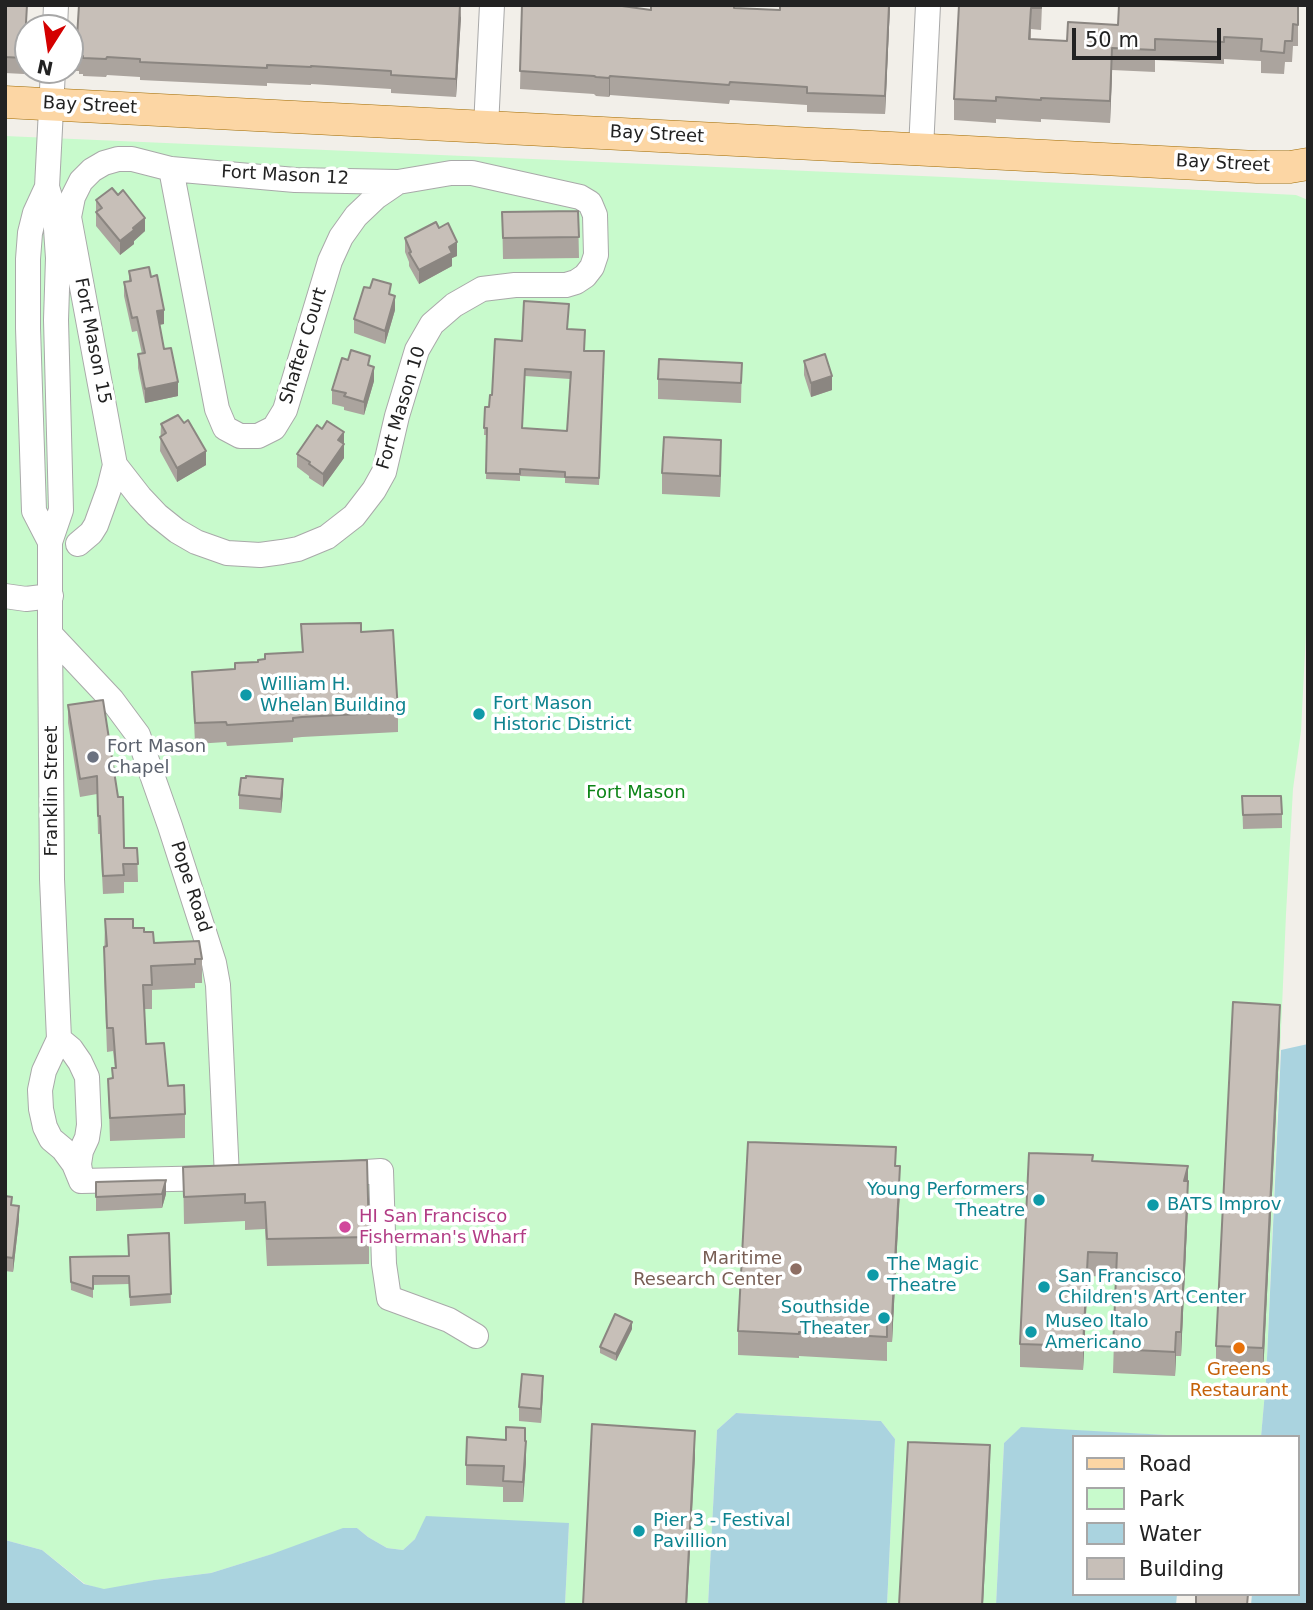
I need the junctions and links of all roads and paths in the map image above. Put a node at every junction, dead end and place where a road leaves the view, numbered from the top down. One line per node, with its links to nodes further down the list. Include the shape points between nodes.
1 (492, 5): 6 (street)
2 (928, 5): 7 (street)
3 (52, 84): 5 (street, Franklin Street)
4 (5, 102): 5 (main road, Bay Street)
5 (51, 104): 6 (main road, Bay Street); 15 (street, Franklin Street, via 47,187 30,233 27,328 34,511 50,542)
6 (486, 127): 7 (main road, Bay Street)
7 (921, 149): 9 (main road, Bay Street)
8 (171, 169): 10 (street, Fort Mason 12, via 295,180); 10 (street, Shafter Court, via 216,409 225,428 240,436 258,436 274,428 285,410 341,237 356,216); 11 (street, Fort Mason 12, via 132,159 104,163 81,181)
9 (1302, 170)
10 (398, 182): 12 (street, Fort Mason 10, via 472,173 580,197 590,203 595,215 592,267 566,285 482,289 432,324 417,350 384,472 354,516 327,537 282,552 227,553 177,531 148,506)
11 (69, 217): 12 (street, Fort Mason 15)
12 (115, 465): 13 (street, via 96,525)
13 (78, 544)
14 (5, 596): 15 (street)
15 (51, 596): 16 (street, Franklin Street)
16 (50, 634): 17 (street, Franklin Street); 19 (street, Pope Road, via 138,735 170,826 214,963 236,1177)
17 (59, 1039): 19 (street, via 71,1049 87,1077 89,1125 79,1164); 19 (street, Franklin Street, via 44,1072 41,1109 51,1139 74,1164)
18 (313, 1174): 20 (street, via 381,1171 388,1298 449,1320)
19 (81, 1181)
20 (476, 1336)

